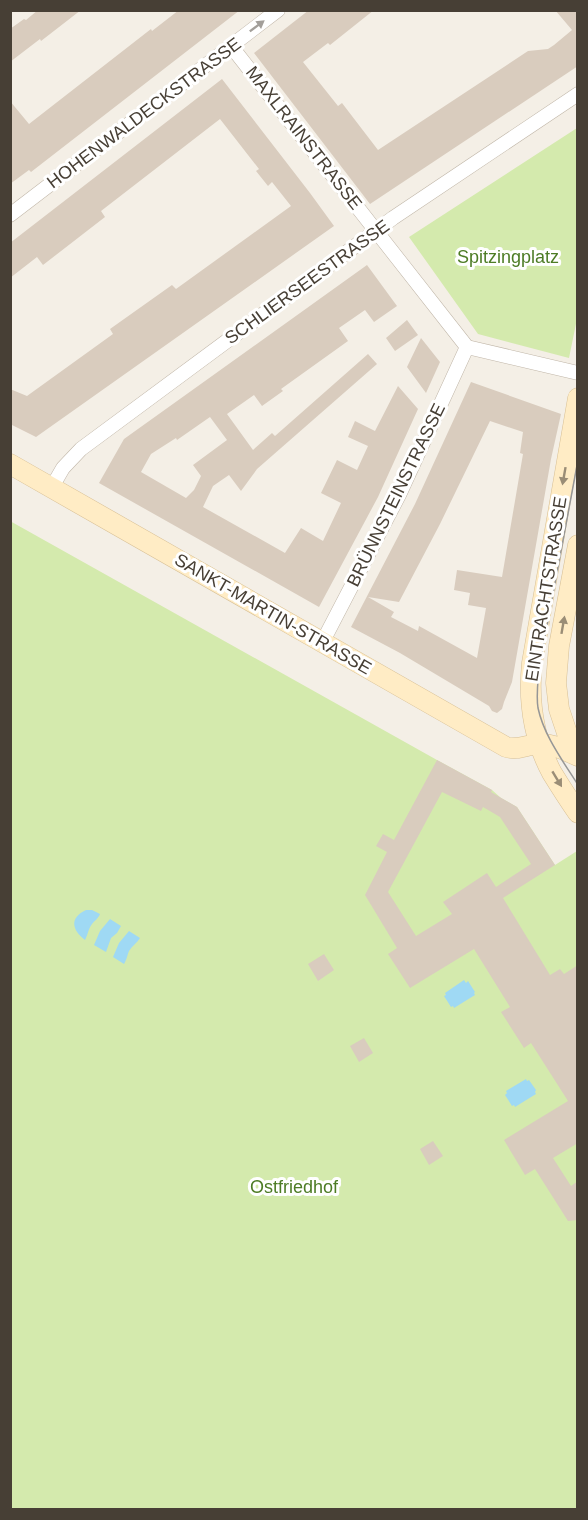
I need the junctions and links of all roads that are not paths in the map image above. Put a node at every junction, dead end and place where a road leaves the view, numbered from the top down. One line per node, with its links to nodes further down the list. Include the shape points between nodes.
1 (278, 10): 2 (street, HOHENWALDECKSTRASSE, one-way to 1)
2 (231, 46): 4 (street, HOHENWALDECKSTRASSE); 5 (street, MAXLRAINSTRASSE)
3 (574, 96): 5 (street, SCHLIERSEESTRASSE)
4 (10, 215)
5 (376, 230): 6 (street); 10 (street, SCHLIERSEESTRASSE, via 81,449 63,468)
6 (467, 346): 7 (street); 13 (street, BRÜNNSTEINSTRASSE, via 399,495)
7 (578, 373)
8 (578, 398): 15 (street, EINTRACHTSTRASSE, one-way to 15, via 530,679)
9 (10, 464): 10 (street, SANKT-MARTIN-STRASSE)
10 (52, 488): 13 (street, SANKT-MARTIN-STRASSE)
11 (578, 545): 12 (street, EINTRACHTSTRASSE)
12 (574, 585): 14 (street, EINTRACHTSTRASSE, one-way to 12, via 556,668)
13 (322, 643): 15 (street, SANKT-MARTIN-STRASSE, via 506,747)
14 (559, 709): 15 (street); 16 (street, EINTRACHTSTRASSE)
15 (539, 744): 16 (street); 17 (street, EINTRACHTSTRASSE, one-way to 17)
16 (578, 754)
17 (578, 813)

